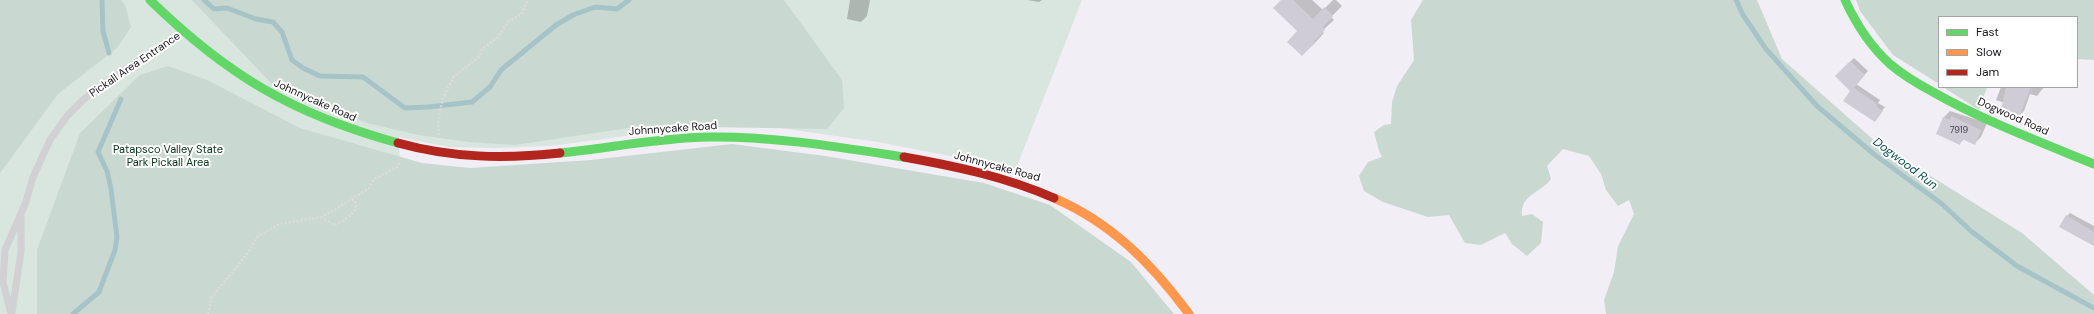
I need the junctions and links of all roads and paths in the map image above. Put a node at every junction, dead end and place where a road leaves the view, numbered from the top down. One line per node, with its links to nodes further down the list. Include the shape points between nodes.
1 (150, 0): 4 (street, Johnnycake Road)
2 (528, 0): 5 (path, via 521,15 509,21 497,38 482,49 479,57 454,76 443,98 438,121)
3 (1845, 0): 7 (street, Dogwood Road, via 1870,43 1886,61 1910,78 1946,100 2004,128)
4 (183, 32): 6 (street, Johnnycake Road, via 223,65 294,108 343,128); 9 (lane, Pickall Area Entrance, via 102,84 67,116 33,177)
5 (439, 141)
6 (419, 149): 8 (path, via 374,180 369,188); 13 (street, Johnnycake Road, via 448,155 497,158 689,138 737,137 788,141 928,161 989,174 1037,189 1100,222 1126,242 1150,266)
7 (2094, 164)
8 (350, 199): 10 (path); 10 (path, via 355,201 356,208 352,215 334,225)
9 (21, 215): 11 (lane, via 21,252); 11 (lane, Pickall Area Entrance, via 5,250 3,282)
10 (321, 217): 12 (path, via 279,224 258,236 247,254 212,297)
11 (12, 314)
12 (208, 314)
13 (1188, 314)

